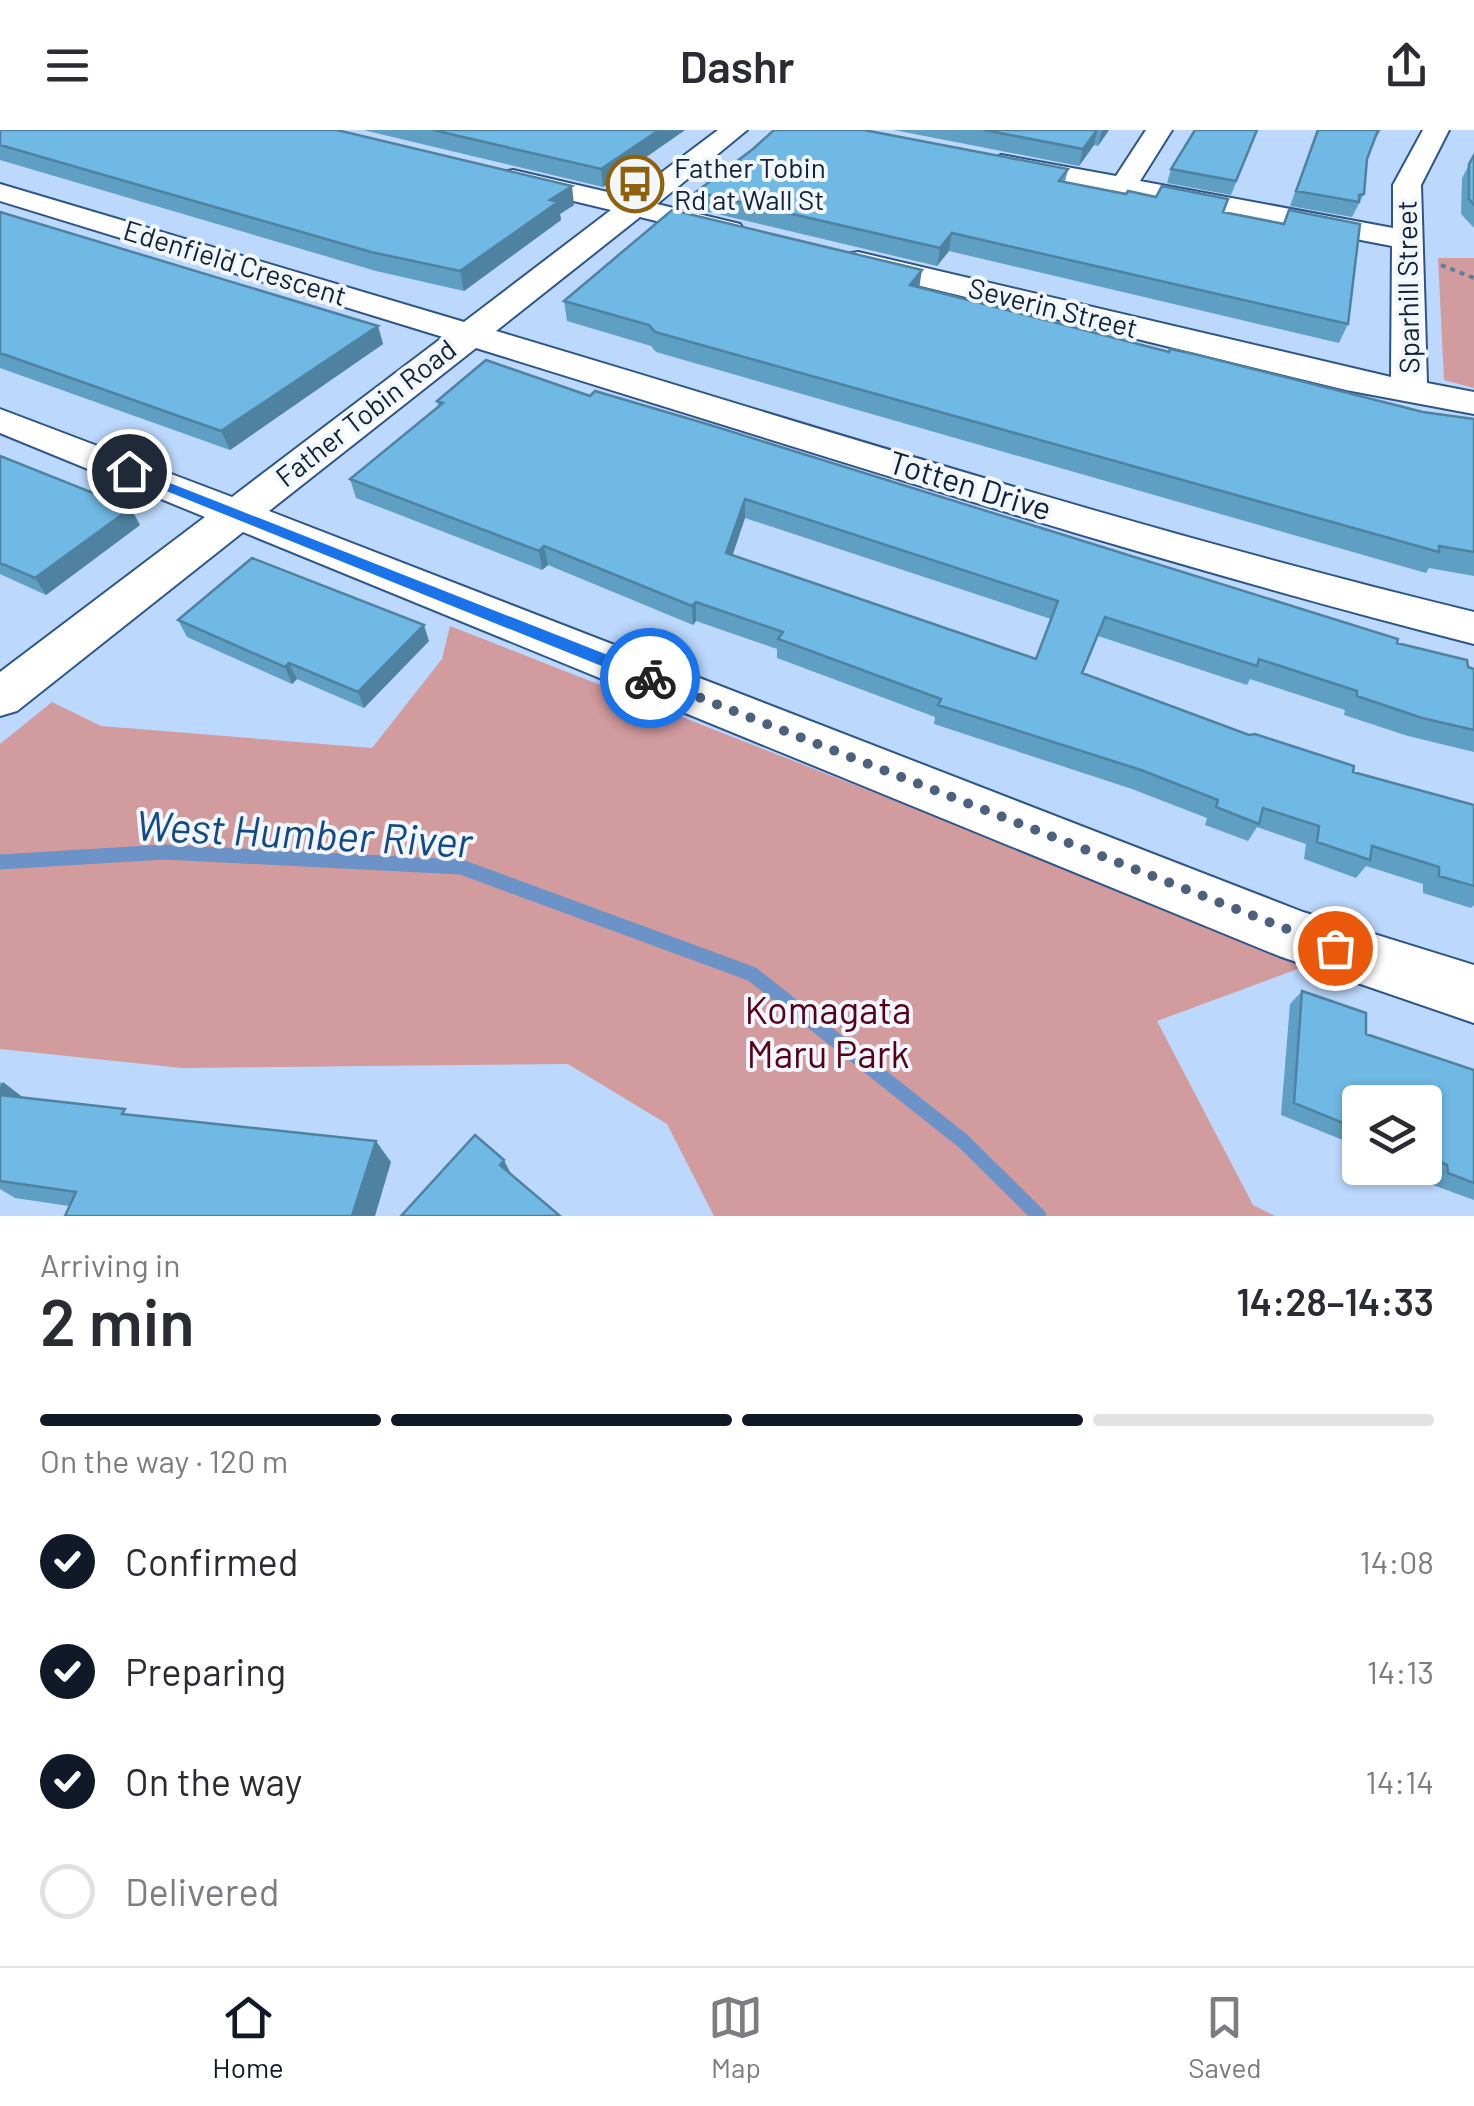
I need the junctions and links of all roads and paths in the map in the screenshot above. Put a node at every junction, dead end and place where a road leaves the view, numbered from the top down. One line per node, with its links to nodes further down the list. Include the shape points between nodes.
1 (734, 130): 8 (street, Father Tobin Road)
2 (1159, 130): 6 (street)
3 (1436, 130): 10 (street, Sparhill Street, via 1406,185)
4 (969, 157): 6 (street)
5 (484, 171): 8 (street)
6 (1122, 188): 10 (street)
7 (0, 192): 14 (street, Edenfield Crescent)
8 (633, 207): 9 (street); 14 (street, Father Tobin Road)
9 (765, 239)
10 (1407, 240): 15 (street, Sparhill Street)
11 (822, 252): 15 (street, Severin Street)
12 (1435, 263): 13 (path)
13 (1474, 278)
14 (469, 333): 18 (street, Father Tobin Road); 19 (street, Totten Drive, via 1144,539)
15 (1409, 392): 16 (street, Severin Street)
16 (1474, 403)
17 (0, 420): 18 (street)
18 (236, 514): 20 (street, Father Tobin Road); 21 (street, via 1300,936)
19 (1474, 628)
20 (0, 698)
21 (1474, 994)

